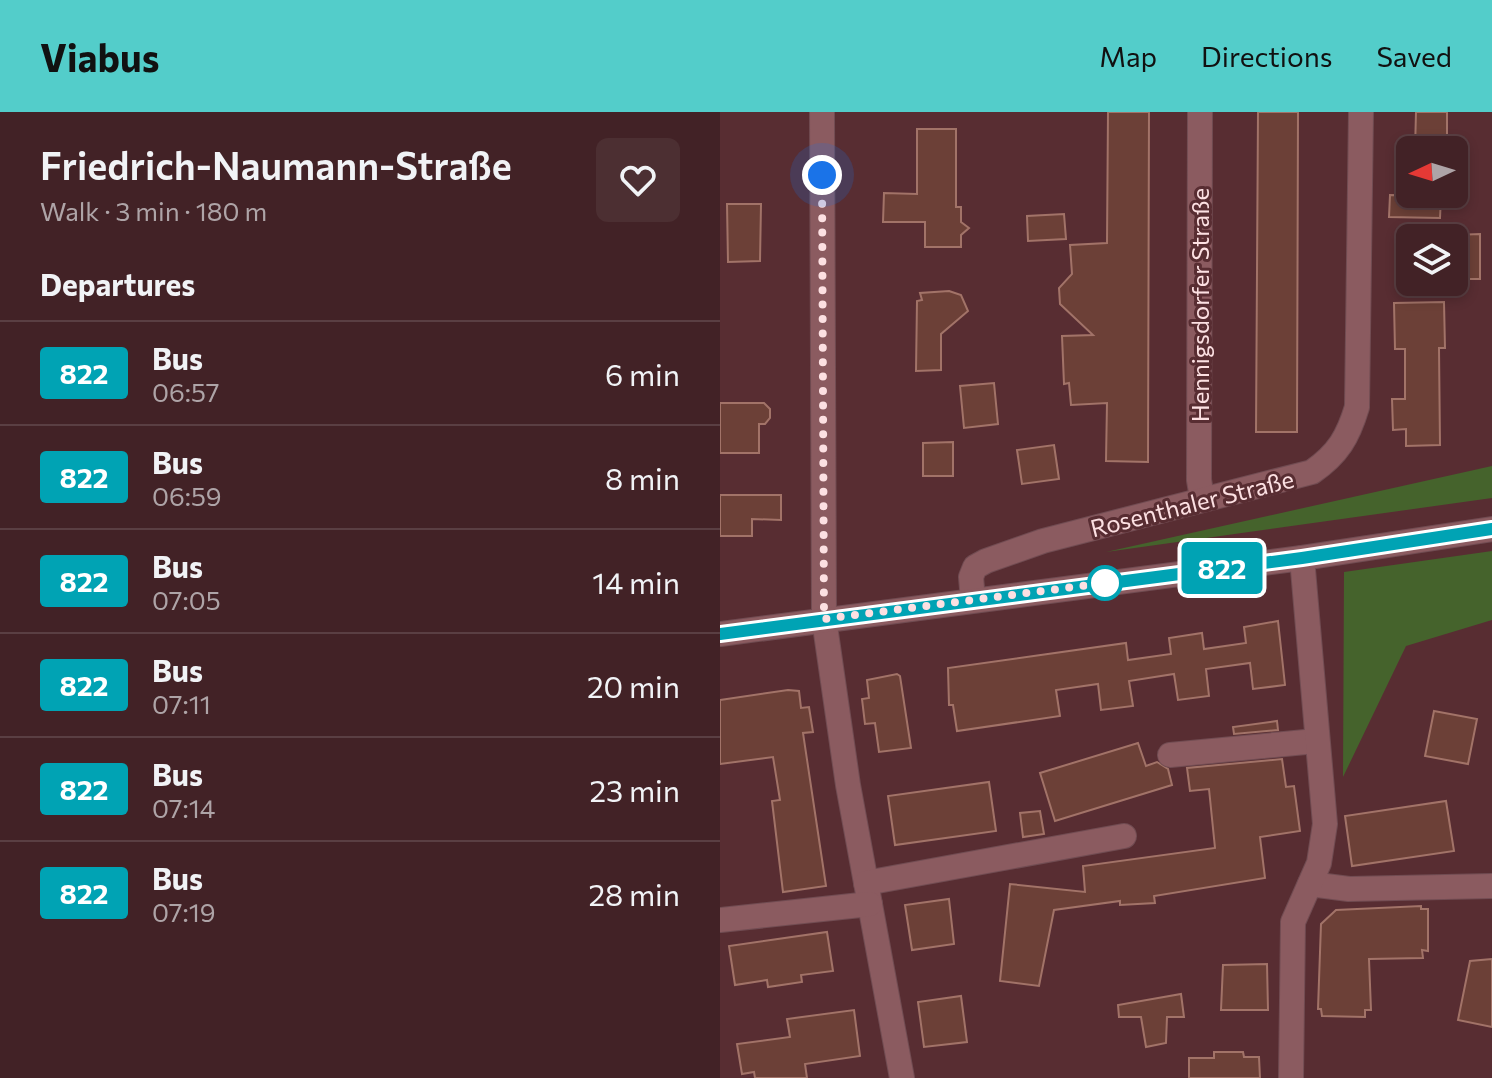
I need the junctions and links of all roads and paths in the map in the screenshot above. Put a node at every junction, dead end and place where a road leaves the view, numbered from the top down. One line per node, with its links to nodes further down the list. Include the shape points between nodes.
1 (822, 112): 8 (street)
2 (1200, 112): 4 (street, Hennigsdorfer Straße)
3 (1361, 112): 4 (street, Rosenthaler Straße, via 1359,376 1349,434 1333,457 1312,472)
4 (1202, 498): 7 (street, Rosenthaler Straße, via 986,561 971,577)
5 (1492, 529): 6 (street)
6 (1302, 558): 7 (street); 10 (street)
7 (973, 600): 8 (street)
8 (824, 619): 9 (street); 15 (street)
9 (720, 634)
10 (1316, 741): 11 (street); 13 (street, via 1325,824)
11 (1170, 755)
12 (1124, 836): 15 (street)
13 (1310, 884): 14 (street, via 1349,889); 18 (street, via 1293,922)
14 (1492, 886)
15 (868, 893): 16 (street); 17 (street)
16 (720, 920)
17 (902, 1078)
18 (1291, 1078)

